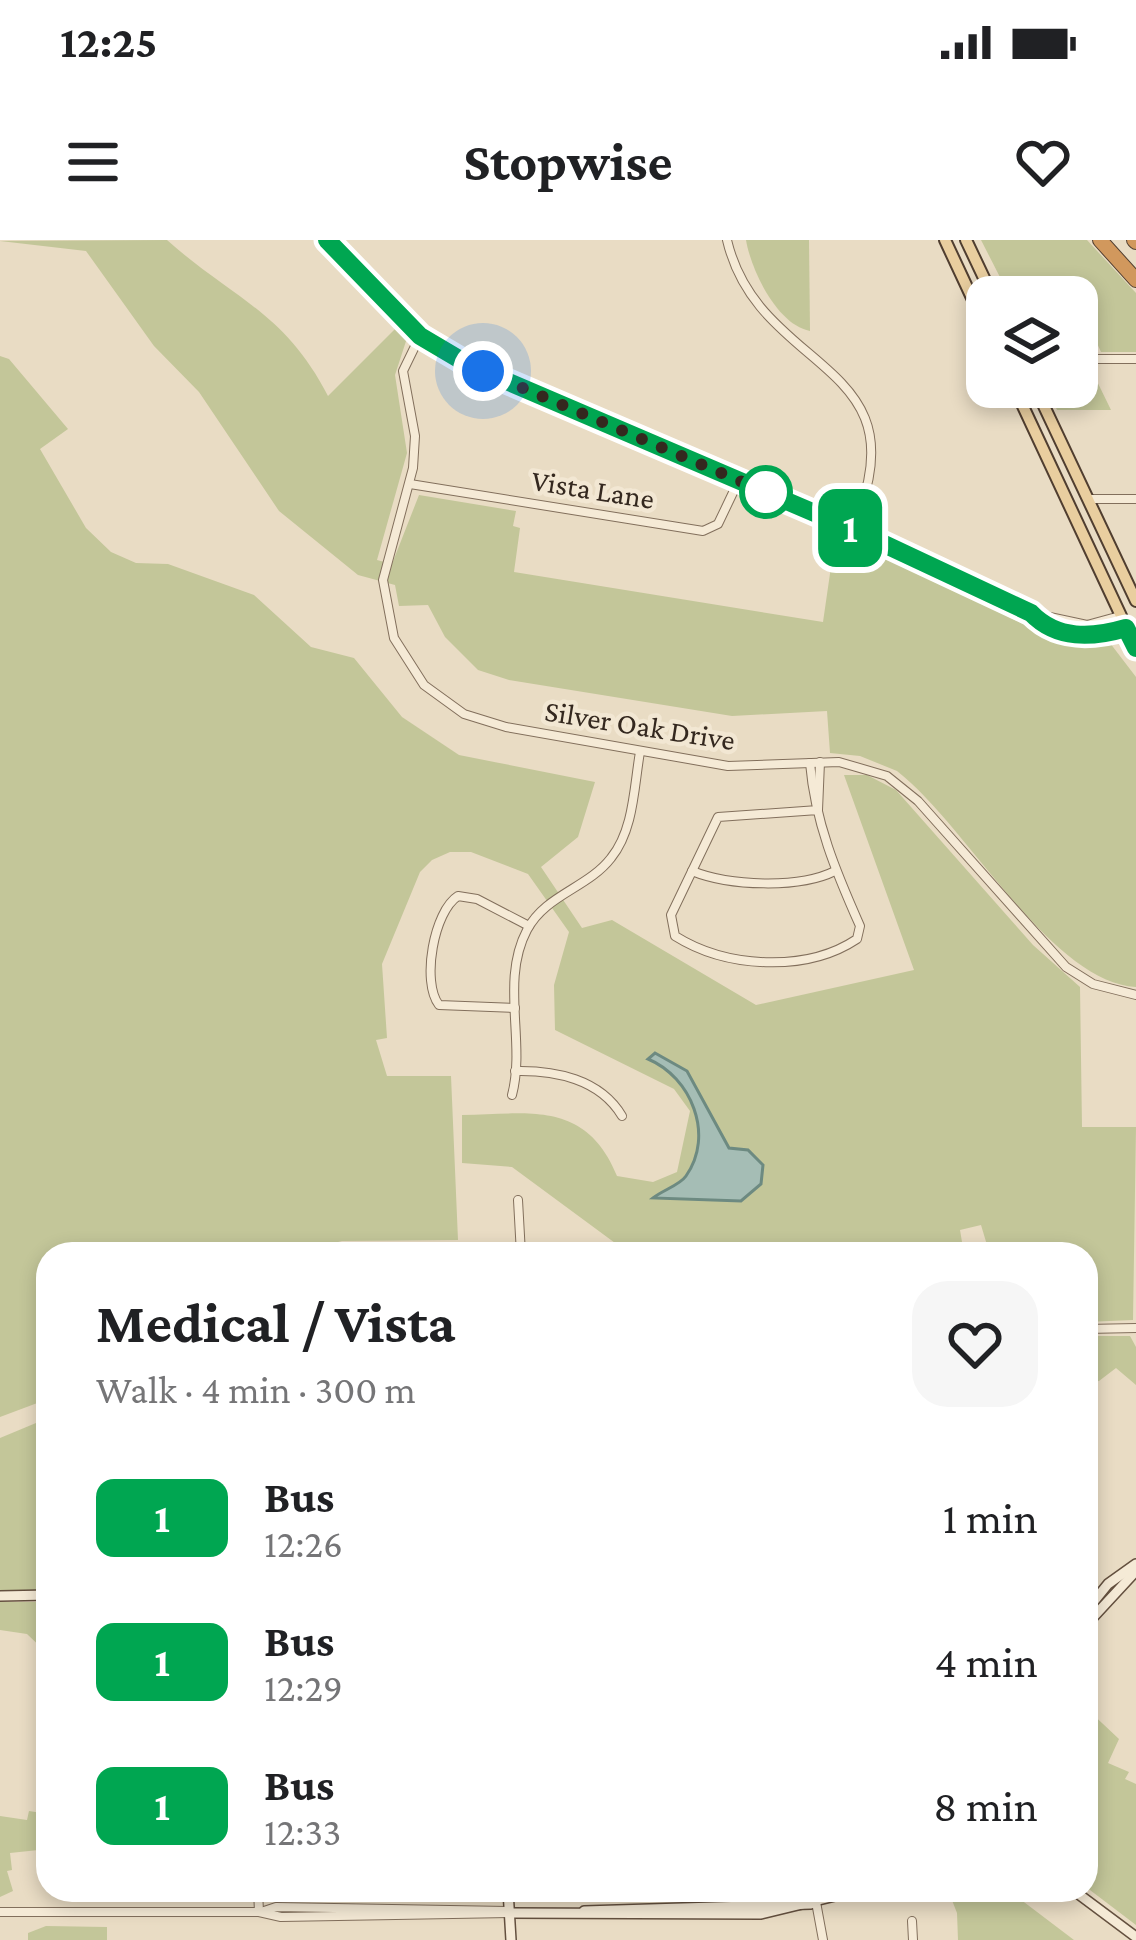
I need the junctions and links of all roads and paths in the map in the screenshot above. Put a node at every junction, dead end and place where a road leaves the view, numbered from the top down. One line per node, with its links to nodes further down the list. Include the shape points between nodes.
1 (327, 240): 9 (street)
2 (727, 240): 18 (street, via 760,313 862,407 871,474)
3 (944, 240): 8 (main road)
4 (965, 240): 6 (main road)
5 (1100, 240): 7 (highway)
6 (983, 276)
7 (1136, 280)
8 (966, 286)
9 (420, 336): 14 (street, via 469,365); 15 (street, Silver Oak Drive, via 403,370 416,450)
10 (1098, 358): 11 (street)
11 (1136, 359)
12 (1024, 408): 20 (main road)
13 (1046, 408): 16 (main road)
14 (739, 480): 15 (street, Vista Lane, via 718,524 703,531); 18 (street)
15 (410, 484): 22 (street, Silver Oak Drive, via 383,580 388,622 412,671 443,701 486,722)
16 (1088, 499): 17 (street); 19 (main road)
17 (1136, 499)
18 (852, 529): 20 (street, via 1050,629 1079,635)
19 (1136, 604): 20 (street)
20 (1128, 622): 21 (main road)
21 (1136, 648)
22 (640, 752): 23 (street, Silver Oak Drive, via 728,766); 27 (street, via 617,849)
23 (815, 762): 24 (street); 28 (street, Silver Oak Drive, via 870,768 903,786 1066,967)
24 (818, 810): 25 (street, via 721,814); 26 (street)
25 (692, 871): 26 (street, via 725,880); 26 (street, via 670,919 675,936 719,956 766,962 857,940 860,926)
26 (835, 872)
27 (529, 926): 29 (street, via 515,965); 29 (street, via 458,896 448,904 434,954 439,1005)
28 (1136, 995)
29 (514, 1008): 30 (street)
30 (515, 1071): 31 (street); 32 (street, via 574,1078)
31 (512, 1095)
32 (622, 1116)
33 (518, 1200): 34 (street)
34 (520, 1242)
35 (1136, 1328): 36 (street)
36 (1098, 1329)
37 (1136, 1567): 40 (street); 41 (street)
38 (36, 1595): 39 (street)
39 (0, 1596)
40 (1098, 1596)
41 (1098, 1611)
42 (259, 1902): 48 (street)
43 (509, 1902): 49 (street)
44 (817, 1902): 46 (street)
45 (1089, 1902): 51 (street)
46 (814, 1903): 49 (street); 53 (street)
47 (0, 1912): 48 (street)
48 (260, 1912): 49 (street)
49 (510, 1912): 52 (street)
50 (912, 1922): 54 (street)
51 (1136, 1937)
52 (511, 1940)
53 (824, 1940)
54 (913, 1940)

